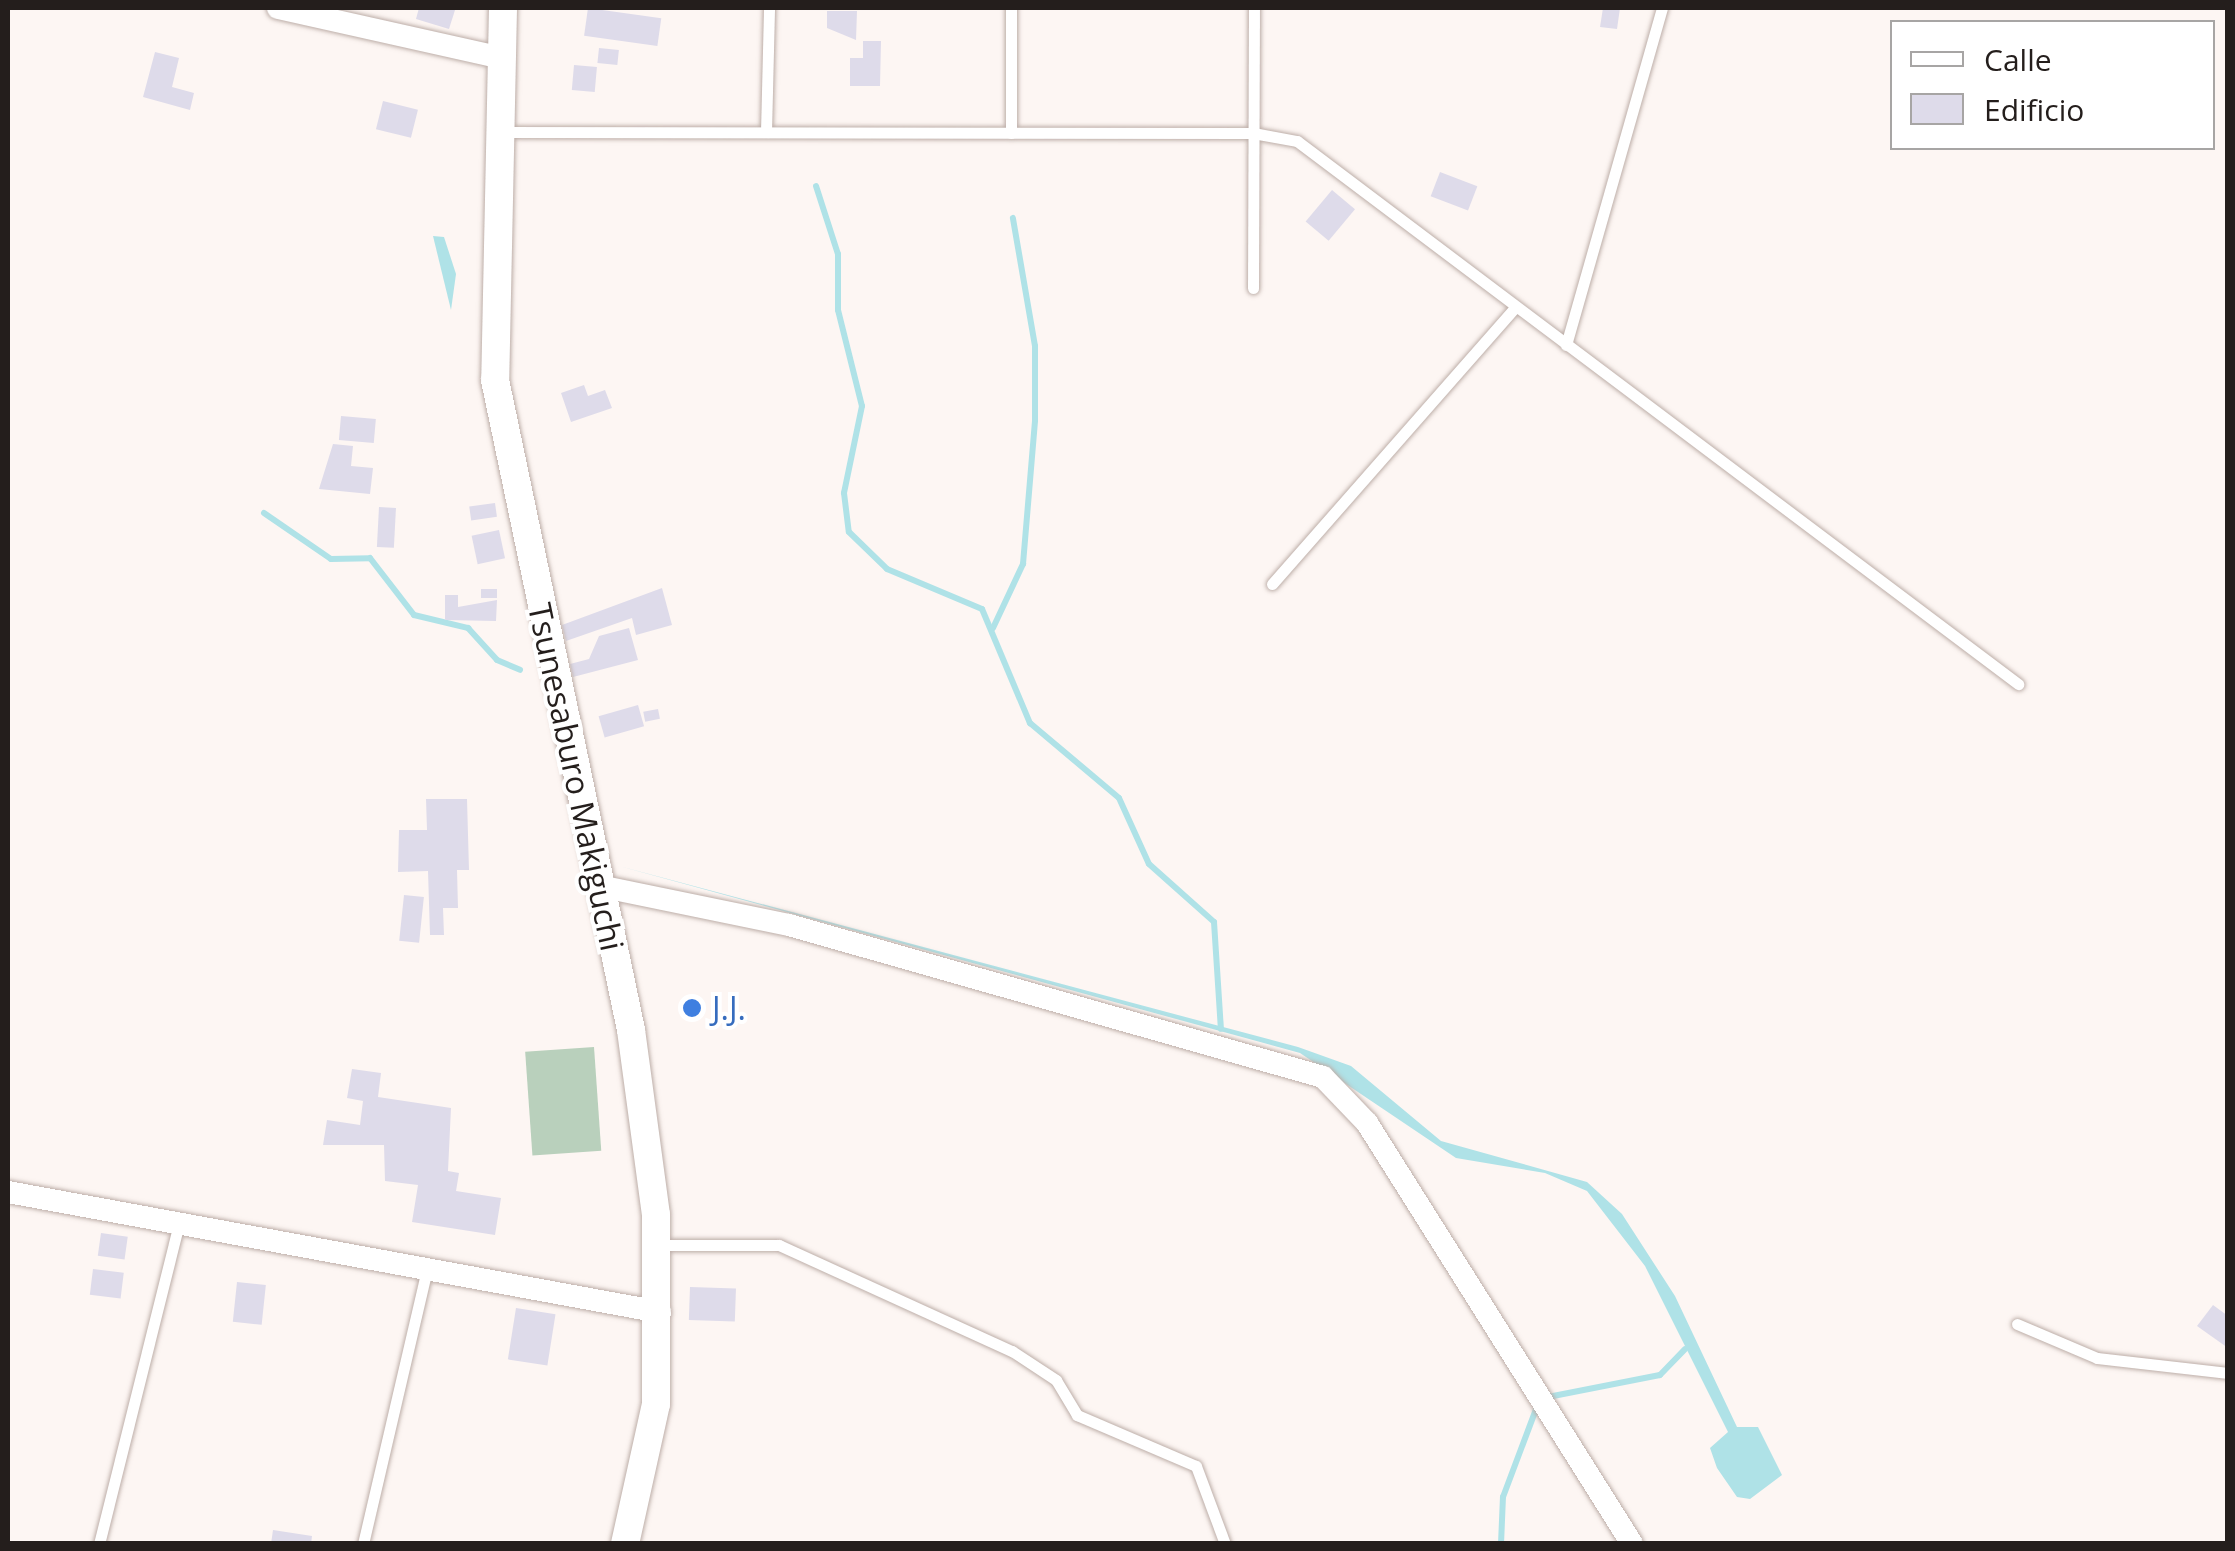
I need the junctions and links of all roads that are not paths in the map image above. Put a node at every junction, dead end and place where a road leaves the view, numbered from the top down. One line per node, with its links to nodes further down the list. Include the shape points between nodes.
1 (278, 8): 7 (street)
2 (503, 8): 7 (street, Tsunesaburo Makiguchi)
3 (768, 8): 9 (lane)
4 (1010, 8): 10 (lane)
5 (1254, 8): 11 (lane)
6 (1662, 8): 14 (lane)
7 (502, 58): 8 (street, Tsunesaburo Makiguchi)
8 (498, 132): 9 (lane); 17 (street, Tsunesaburo Makiguchi, via 495,380)
9 (766, 132): 10 (lane)
10 (1010, 133): 11 (lane)
11 (1253, 133): 12 (lane); 13 (lane, via 1296,141)
12 (1253, 288)
13 (1515, 307): 14 (lane); 15 (lane)
14 (1566, 345): 16 (lane)
15 (1272, 584)
16 (2018, 684)
17 (599, 886): 20 (street, Tsunesaburo Makiguchi, via 639,1072); 29 (street, via 788,925 1322,1077 1367,1124)
18 (8, 1192): 19 (street)
19 (179, 1224): 21 (street); 25 (lane)
20 (658, 1245): 22 (street, Tsunesaburo Makiguchi); 28 (lane, via 779,1245 1012,1351 1056,1380 1077,1416 1196,1466)
21 (427, 1269): 22 (street); 26 (lane)
22 (660, 1312): 27 (street, Tsunesaburo Makiguchi, via 656,1404)
23 (2017, 1324): 24 (lane, via 2096,1358)
24 (2228, 1373)
25 (99, 1544)
26 (363, 1544)
27 (624, 1544)
28 (1225, 1544)
29 (1632, 1544)

